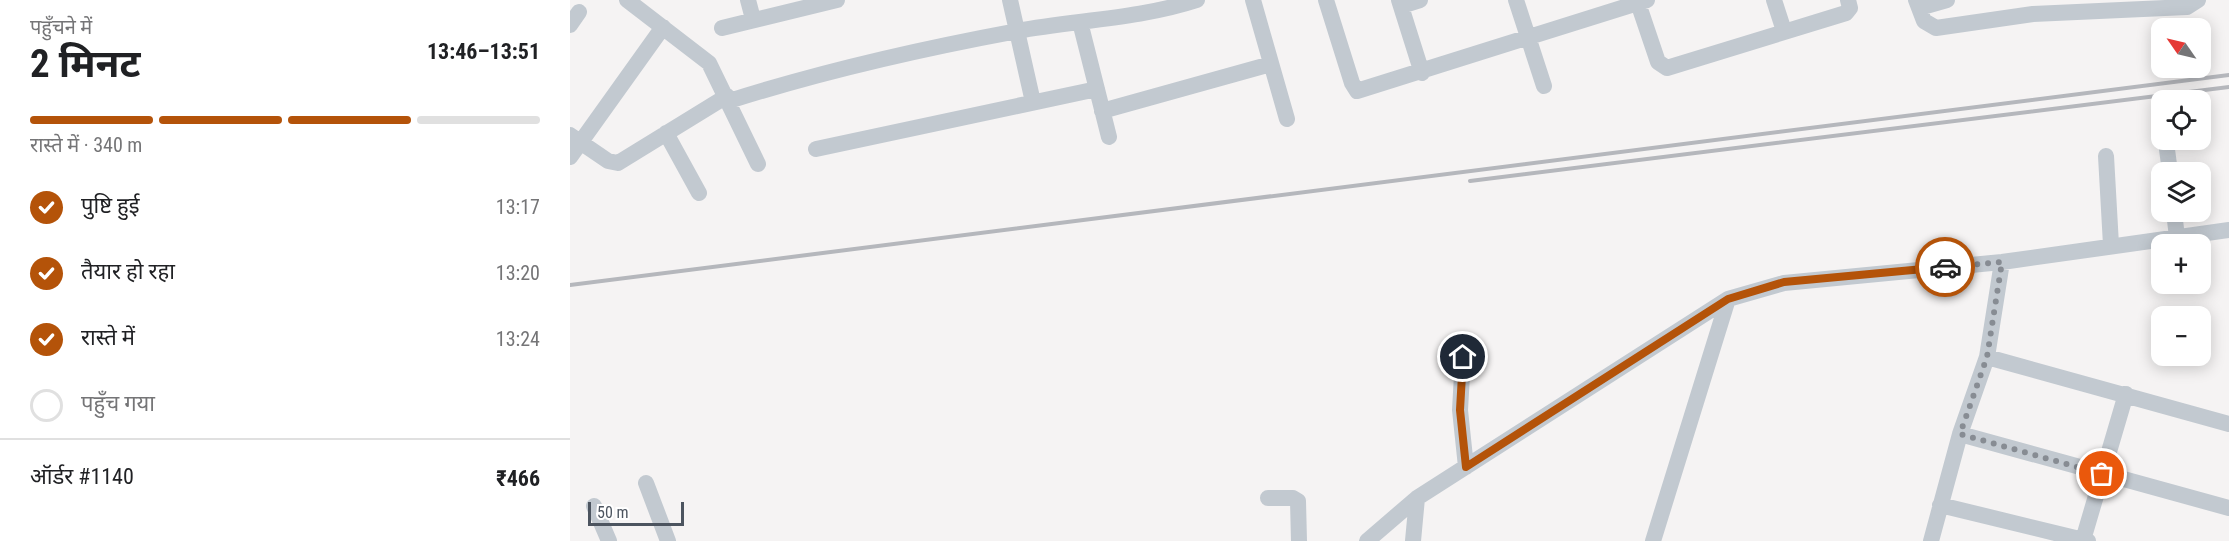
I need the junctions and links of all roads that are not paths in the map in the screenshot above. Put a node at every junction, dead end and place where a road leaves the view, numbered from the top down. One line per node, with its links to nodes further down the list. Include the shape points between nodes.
1 (627, 0): 21 (street)
2 (748, 0): 19 (street)
3 (837, 0): 19 (street)
4 (1010, 0): 23 (street)
5 (1197, 0): 18 (street)
6 (1253, 0): 26 (street)
7 (1326, 0): 27 (street, via 1357,92)
8 (1420, 0): 15 (street)
9 (1516, 0): 25 (street)
10 (1774, 0): 24 (street)
11 (1848, 0): 24 (street, via 1850,8 1846,13)
12 (1947, 0): 16 (street)
13 (2198, 0): 17 (street, via 2187,6)
14 (1641, 1): 24 (street, via 1658,62 1663,67); 25 (street)
15 (1400, 3): 27 (street)
16 (1918, 4): 17 (street, via 1927,25 1936,28 2033,14)
17 (2157, 4)
18 (1144, 7): 20 (street)
19 (753, 19): 22 (street)
20 (1080, 22): 23 (street); 29 (street)
21 (663, 27): 30 (street, via 704,57); 36 (street)
22 (722, 28)
23 (1017, 31): 30 (street, via 803,77); 31 (street)
24 (1784, 31)
25 (1529, 39): 27 (street); 28 (street)
26 (1271, 64): 32 (street); 33 (street)
27 (1422, 73)
28 (1544, 86)
29 (1097, 89): 31 (street); 32 (street)
30 (728, 99): 34 (street); 40 (street)
31 (1033, 102): 37 (street)
32 (1102, 111): 35 (street)
33 (1287, 120)
34 (666, 133): 36 (street, via 618,163 608,161); 41 (street)
35 (1109, 137)
36 (575, 139): 39 (street)
37 (816, 149)
38 (2106, 156): 45 (street)
39 (570, 157)
40 (758, 164)
41 (699, 194)
42 (2229, 230): 43 (street)
43 (2199, 234)
44 (2151, 240): 45 (street)
45 (2111, 245): 46 (street)
46 (2002, 262): 47 (street, via 1784,282); 49 (street)
47 (1728, 299): 53 (street); 67 (street)
48 (1463, 357): 53 (street, via 1460,410)
49 (1987, 357): 50 (street); 52 (street)
50 (2126, 394): 51 (street); 54 (street)
51 (2229, 424)
52 (1960, 434): 54 (street); 58 (street)
53 (1466, 467): 57 (street)
54 (2102, 474): 60 (street); 61 (street)
55 (646, 483): 63 (street)
56 (1268, 498): 64 (street, via 1298,501)
57 (1417, 498): 65 (street); 66 (street)
58 (1940, 505): 61 (street); 68 (street)
59 (594, 506): 62 (street)
60 (2229, 508)
61 (2085, 540)
62 (609, 541)
63 (668, 541)
64 (1299, 541)
65 (1367, 541)
66 (1413, 541)
67 (1653, 541)
68 (1931, 541)

